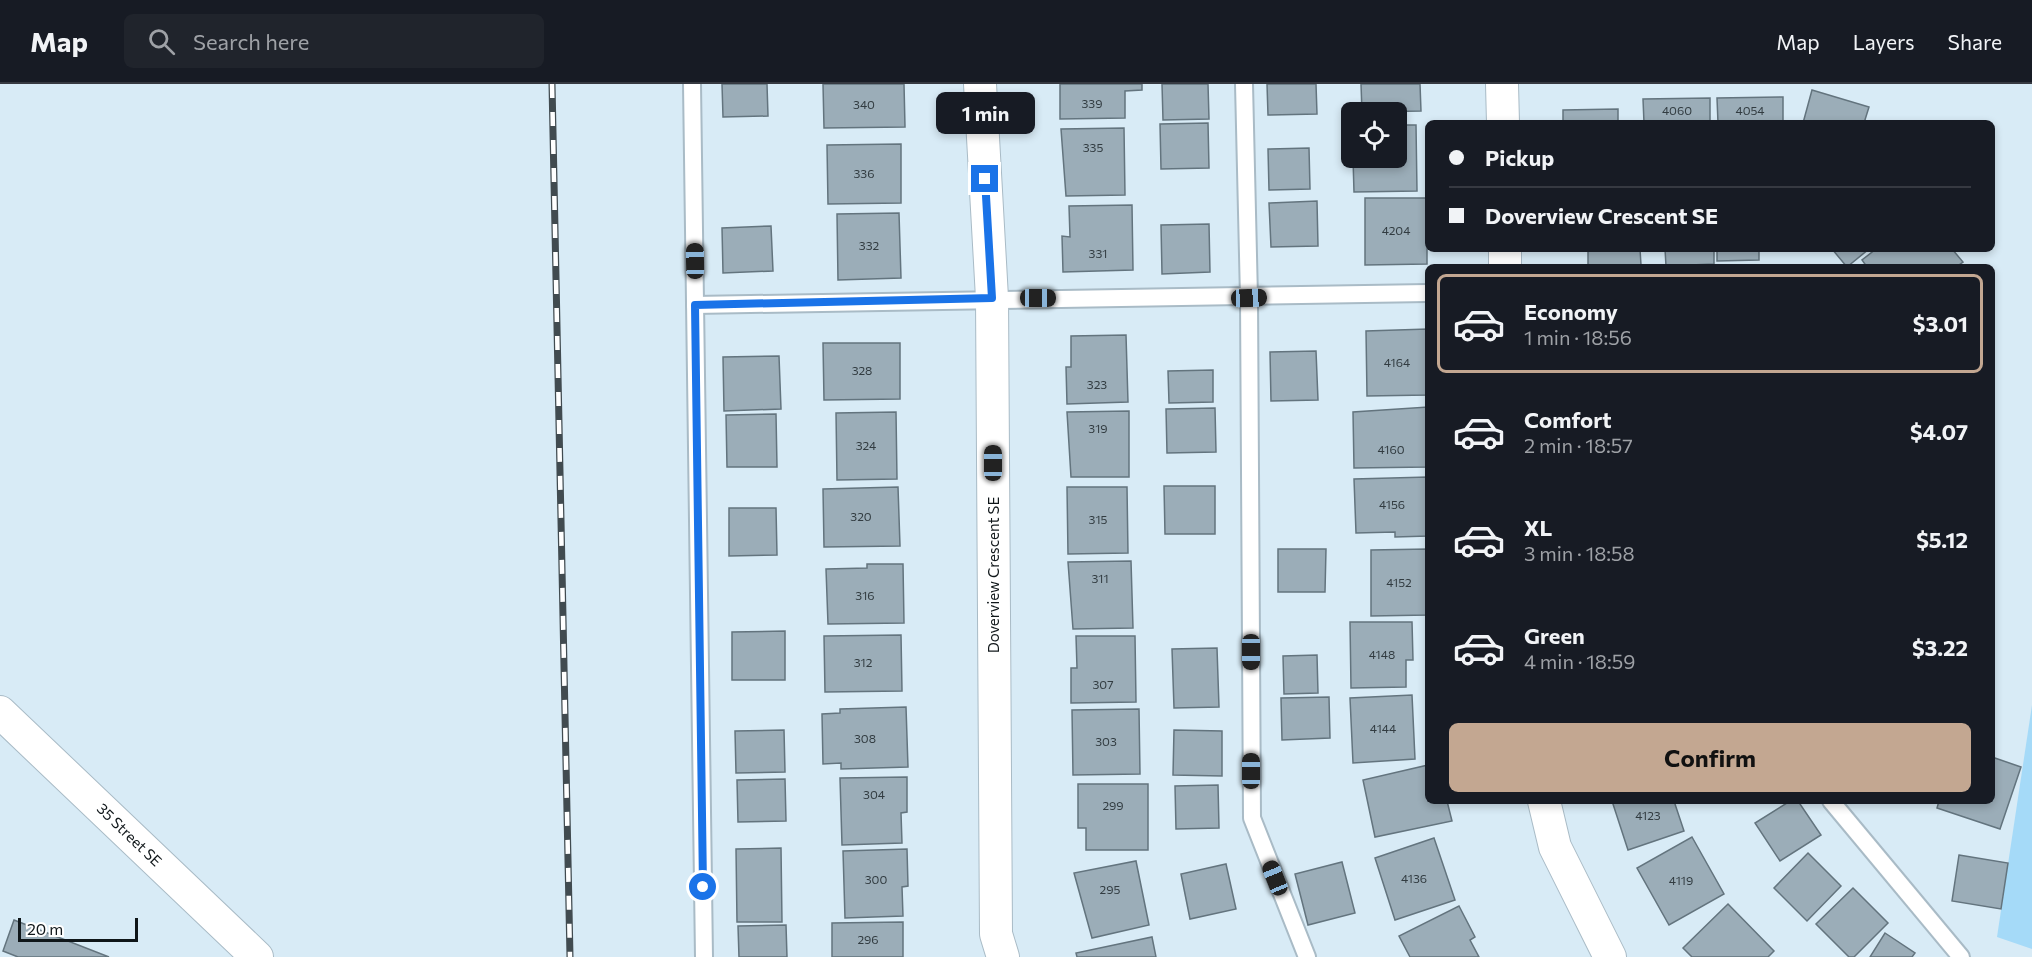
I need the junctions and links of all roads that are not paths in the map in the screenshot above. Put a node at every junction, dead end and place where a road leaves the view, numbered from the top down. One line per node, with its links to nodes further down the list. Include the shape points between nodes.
1 (692, 84): 9 (lane)
2 (980, 84): 7 (street, Doverview Crescent SE)
3 (1244, 84): 8 (lane)
4 (1502, 84): 5 (street)
5 (1503, 120)
6 (1425, 293): 8 (lane)
7 (992, 298): 8 (lane); 9 (lane); 15 (street, Doverview Crescent SE, via 996,934)
8 (1249, 298): 16 (lane, via 1252,818)
9 (695, 305): 14 (lane)
10 (0, 712): 13 (street, 35 Street SE)
11 (1545, 804): 17 (street, via 1555,847)
12 (1834, 804): 18 (lane)
13 (257, 957)
14 (704, 957)
15 (1003, 957)
16 (1307, 957)
17 (1610, 957)
18 (1961, 957)

